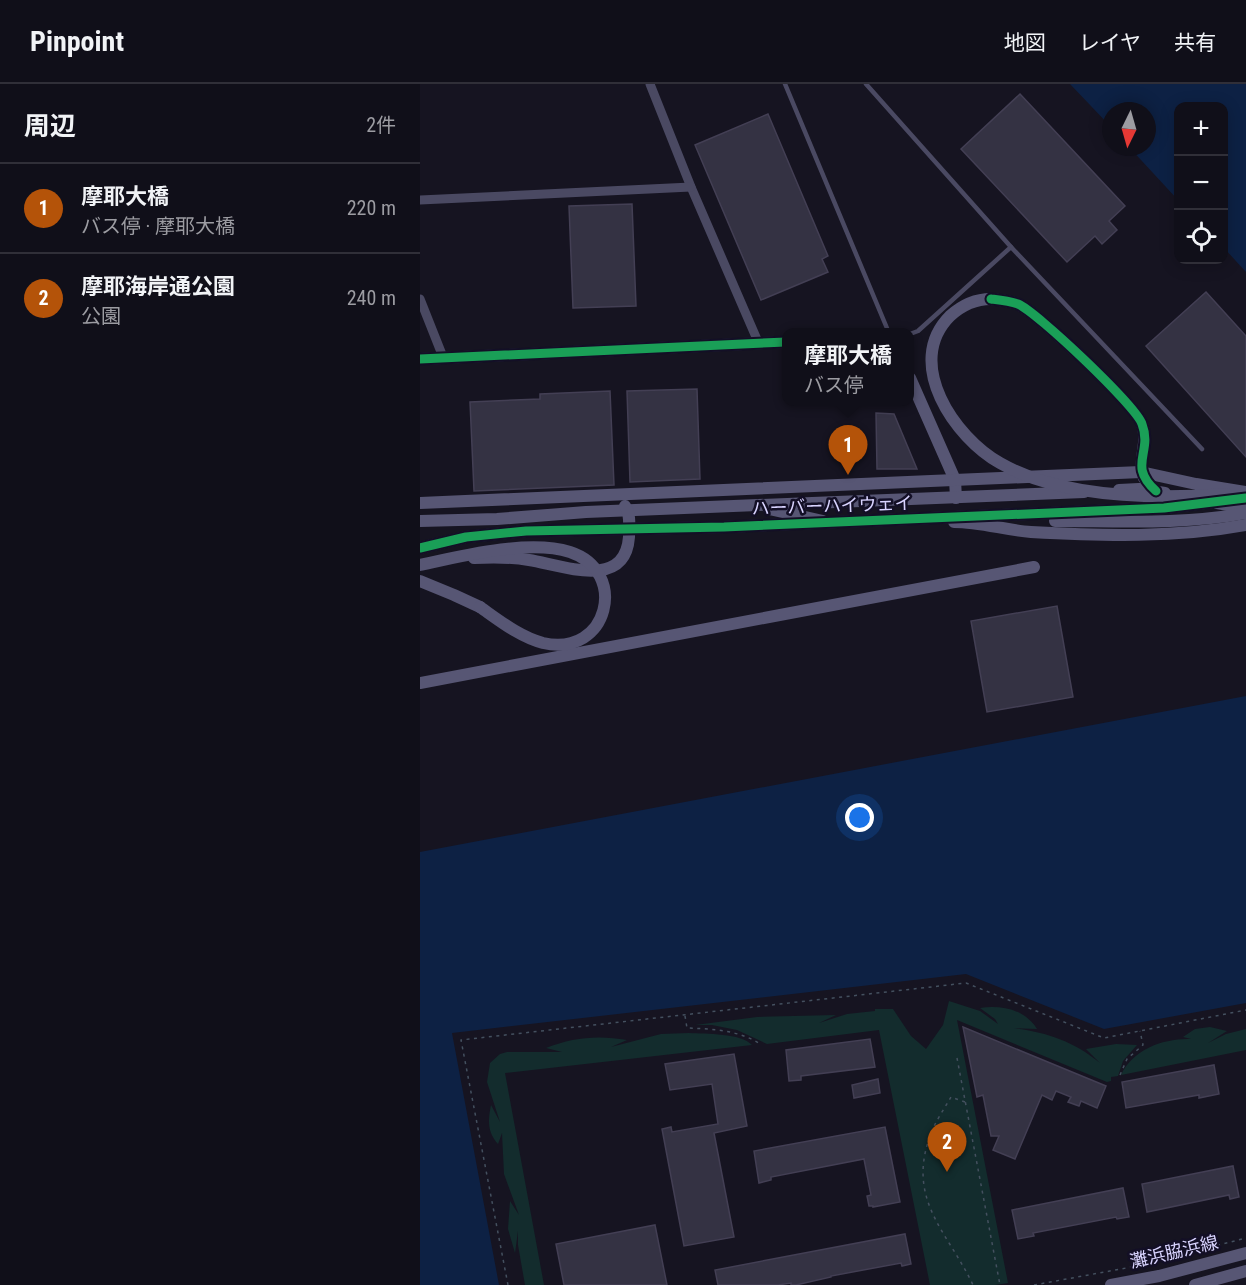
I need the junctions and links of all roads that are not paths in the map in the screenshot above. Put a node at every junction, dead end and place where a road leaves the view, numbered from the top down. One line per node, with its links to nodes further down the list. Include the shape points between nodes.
1 (650, 84): 4 (street)
2 (785, 84): 8 (lane)
3 (866, 84): 6 (lane)
4 (691, 188): 5 (street); 11 (street)
5 (420, 200)
6 (1011, 247): 9 (lane); 15 (lane)
7 (420, 299): 12 (street)
8 (887, 328)
9 (914, 333)
10 (782, 342): 11 (street)
11 (759, 344): 12 (street)
12 (443, 357): 13 (street)
13 (420, 359)
14 (914, 389): 17 (street)
15 (1202, 448)
16 (1142, 472): 17 (street); 18 (street); 19 (street); 19 (street, bridge, via 1146,442 1142,421 1037,316 1018,304 991,299 975,301 954,312 941,328 933,350 939,397 954,422 982,451 1000,463 1047,481 1107,493 1164,497)
17 (955, 480): 20 (street); 22 (street)
18 (1156, 491): 20 (street); 25 (street)
19 (1246, 491)
20 (956, 498): 24 (street)
21 (1246, 498): 30 (street, ハーバーハイウェイ, bridge, via 1164,508 724,527 526,531 466,537)
22 (482, 501): 23 (street); 26 (street, via 524,506 618,502)
23 (420, 503)
24 (754, 506): 26 (street); 29 (street, via 824,521 967,522 1022,531 1084,534 1204,531)
25 (1246, 507)
26 (629, 511): 28 (street); 32 (street, bridge, via 627,547 613,566 592,571 487,557)
27 (1246, 513): 31 (street, ハーバーハイウェイ, bridge, via 1168,521 993,522 524,537 468,543)
28 (420, 521)
29 (1246, 525)
30 (420, 548)
31 (420, 555)
32 (420, 567): 34 (street, bridge, via 511,549 562,550 594,568 602,581 602,618 593,632 579,641 544,643 528,638 454,594)
33 (1034, 567): 35 (street)
34 (420, 581)
35 (420, 683)
36 (1246, 1253): 38 (street, 灘浜脇浜線)
37 (1246, 1271): 39 (street, 灘浜脇浜線)
38 (1111, 1285)
39 (1195, 1285)

